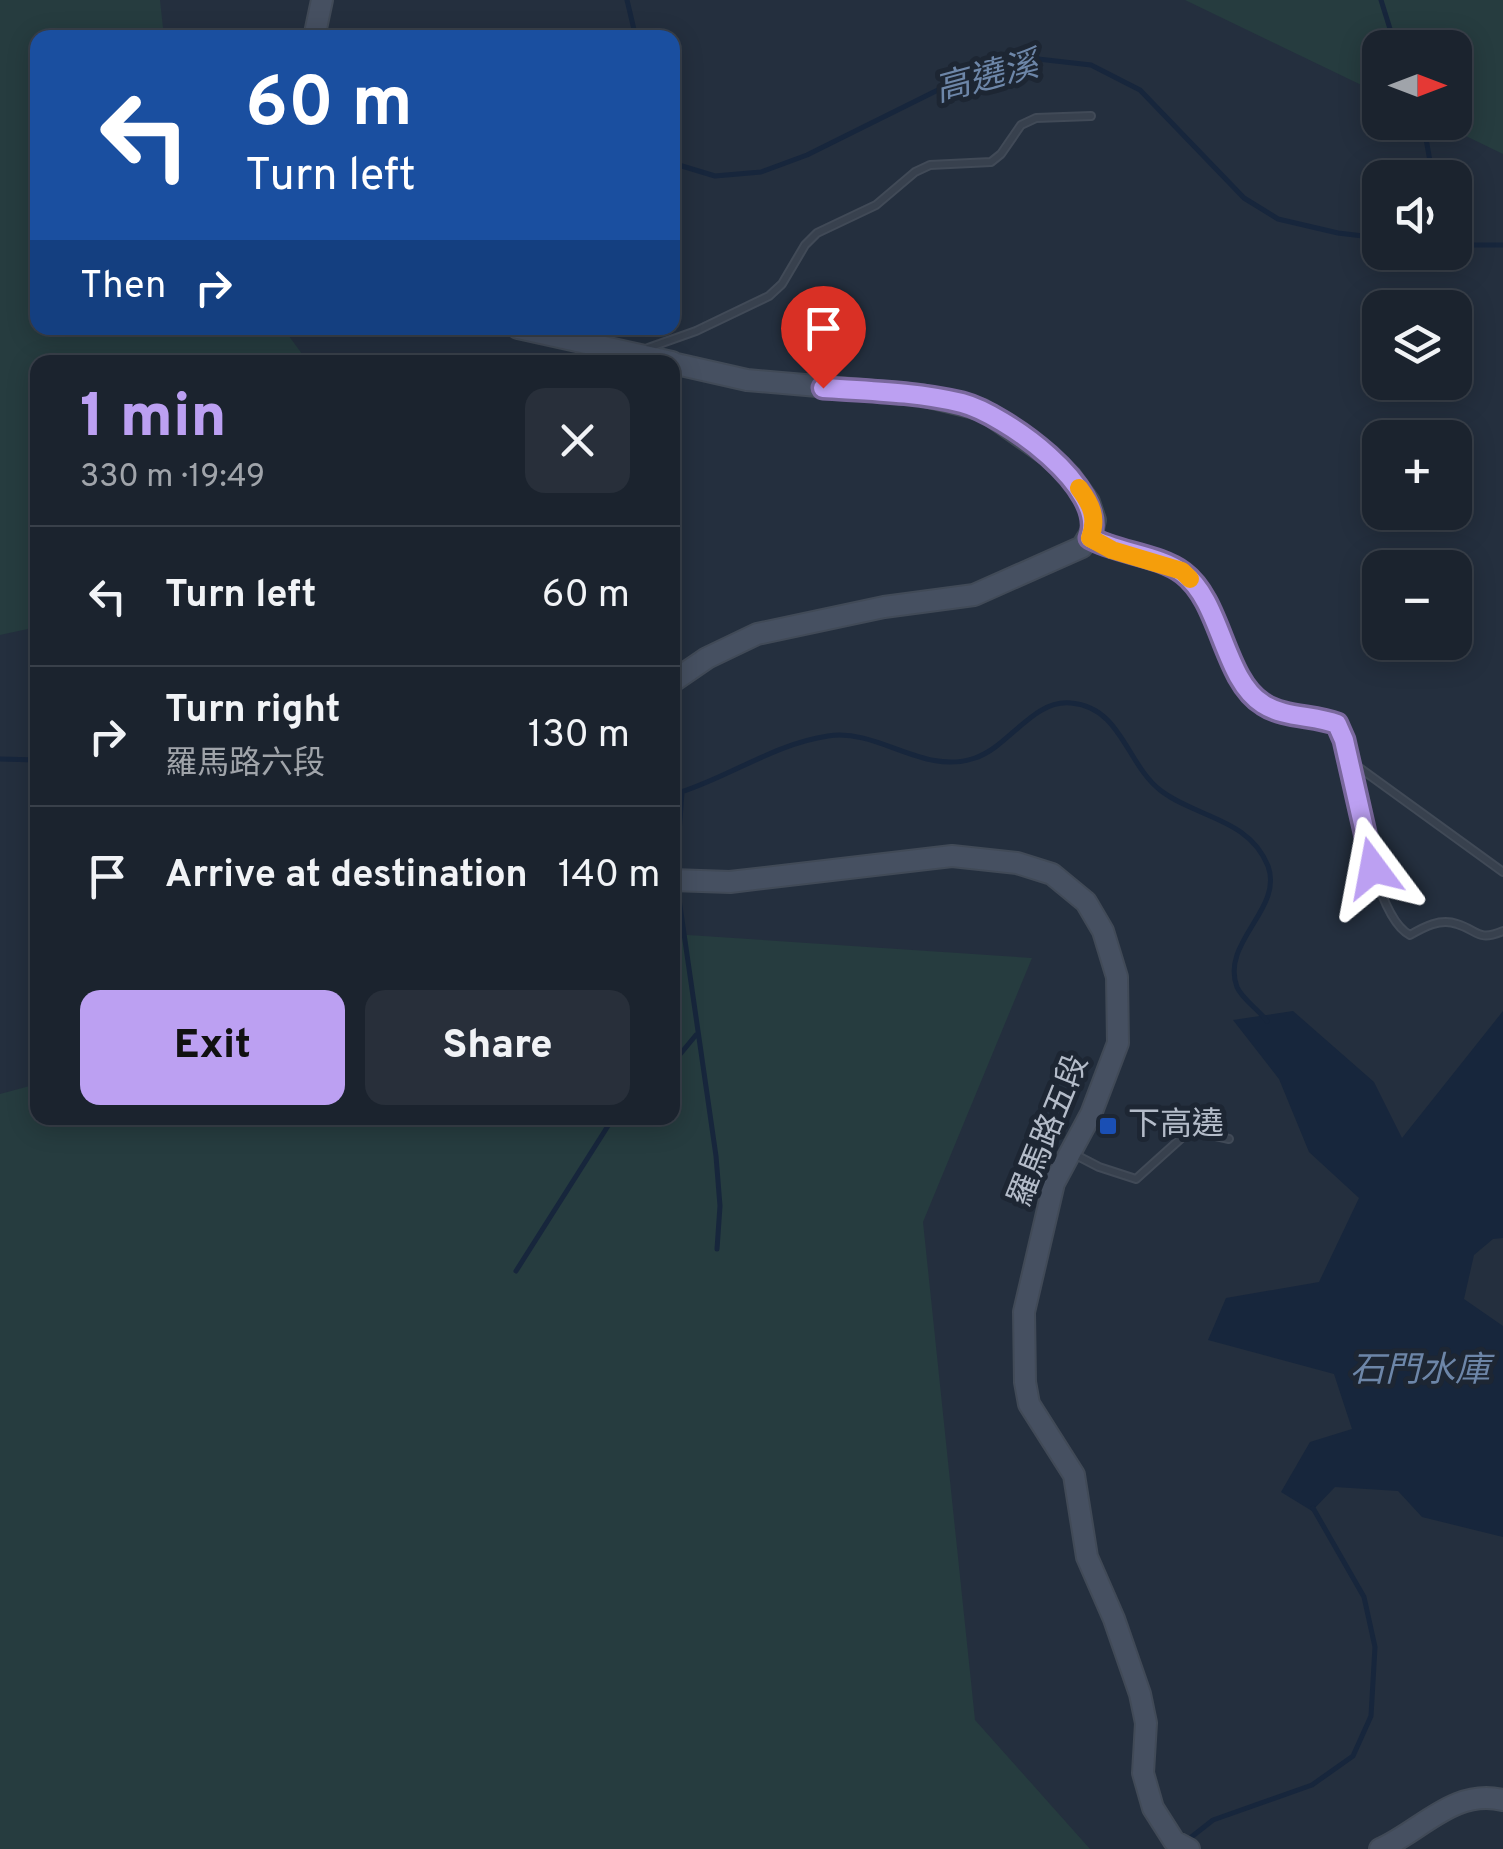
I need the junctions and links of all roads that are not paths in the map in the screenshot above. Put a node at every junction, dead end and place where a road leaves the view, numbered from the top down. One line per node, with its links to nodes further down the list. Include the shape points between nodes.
1 (322, 0): 2 (main road)
2 (316, 30)
3 (1091, 116): 5 (lane, via 1036,118 1021,125 991,162 915,172 876,205 817,233 769,296)
4 (550, 335): 5 (main road)
5 (632, 353): 6 (main road)
6 (641, 355)
7 (680, 364): 8 (main road, via 747,380 920,395 982,410 1071,477 1089,502)
8 (1090, 538): 9 (main road, via 974,595 758,634); 10 (lane, via 1182,571 1259,703 1337,724)
9 (680, 677)
10 (1349, 760): 11 (lane); 13 (lane, via 1373,868 1400,930 1410,935 1440,923 1485,936)
11 (1503, 872)
12 (680, 880): 15 (main road, 羅馬路五段, via 730,882 952,856 1016,862 1052,874 1086,902 1117,977 1118,1043)
13 (1503, 931)
14 (1229, 1139): 15 (lane, via 1188,1133 1136,1178)
15 (1071, 1152): 17 (main road, 羅馬路五段, via 1054,1184 1028,1283 1025,1382 1029,1404 1074,1476 1086,1557 1140,1694 1143,1773 1153,1808)
16 (1503, 1800): 18 (main road, via 1478,1798 1443,1810)
17 (1182, 1845)
18 (1380, 1849)

